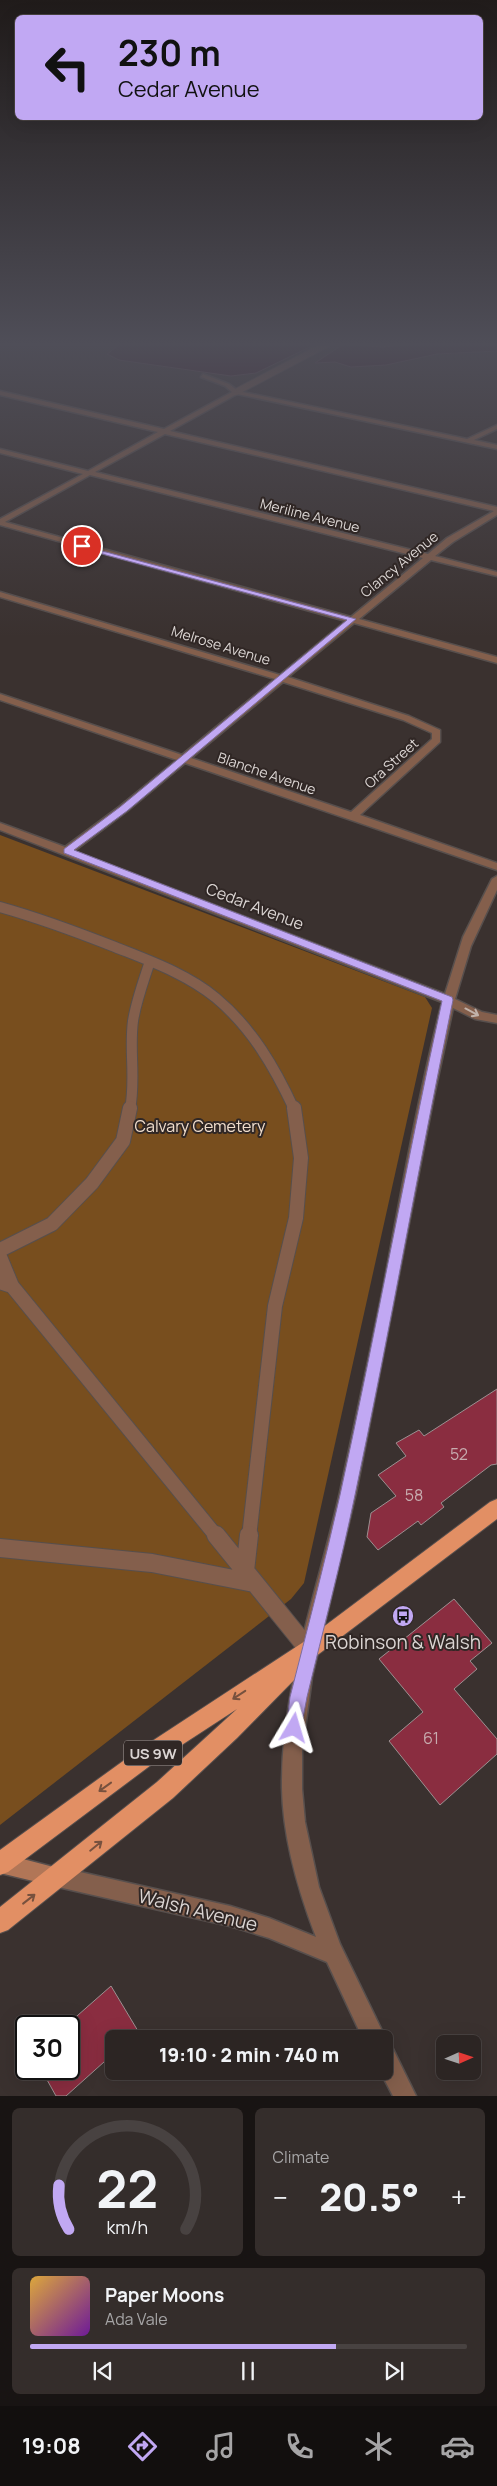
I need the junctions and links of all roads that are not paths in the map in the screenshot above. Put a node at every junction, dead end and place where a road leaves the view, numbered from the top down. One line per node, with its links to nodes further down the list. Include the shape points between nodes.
1 (147, 442): 6 (street)
2 (212, 442): 7 (street)
3 (470, 442): 4 (street)
4 (497, 448)
5 (0, 451): 6 (street, Meriline Avenue)
6 (89, 473): 8 (street); 9 (street, Meriline Avenue)
7 (497, 510): 9 (street, Clancy Avenue)
8 (0, 523): 12 (street)
9 (429, 557): 10 (street, Meriline Avenue); 12 (street, Clancy Avenue)
10 (497, 574)
11 (0, 594): 14 (street, Melrose Avenue)
12 (352, 619): 13 (street); 14 (street, Clancy Avenue)
13 (497, 660)
14 (281, 678): 16 (street, Melrose Avenue); 17 (street, Clancy Avenue)
15 (0, 697): 17 (street, Blanche Avenue)
16 (433, 728): 18 (street, Ora Street, via 437,732 437,740)
17 (183, 759): 18 (street, Blanche Avenue); 20 (street, Clancy Avenue)
18 (353, 816): 21 (street, Blanche Avenue)
19 (0, 826): 20 (street, Cedar Avenue)
20 (67, 851): 25 (street, Cedar Avenue)
21 (497, 867)
22 (495, 888): 25 (street, via 463,952)
23 (0, 907): 24 (lane, via 42,919)
24 (150, 961): 27 (lane, via 133,1020 133,1096 123,1141 92,1183 52,1224); 32 (lane, via 170,969 216,998 255,1039 277,1072 296,1113 301,1158 296,1218 275,1306)
25 (448, 1000): 26 (street, Cedar Avenue, one-way to 26, via 479,1016); 33 (street, via 347,1497)
26 (497, 1019)
27 (0, 1250)
28 (0, 1257): 29 (lane)
29 (6, 1284): 32 (lane)
30 (497, 1508): 33 (highway, US 9W)
31 (0, 1548): 32 (lane)
32 (250, 1577): 33 (lane)
33 (309, 1650): 34 (highway, US 9W, one-way to 34, via 144,1758); 35 (highway, US 9W, one-way to 33, via 230,1732); 37 (street, via 298,1697 292,1791 298,1841 309,1890)
34 (0, 1863): 35 (main road)
35 (58, 1877): 36 (highway, US 9W, one-way to 35); 37 (street, Walsh Avenue, via 230,1916)
36 (0, 1922)
37 (334, 1955): 38 (street)
38 (371, 2030)
39 (393, 2073): 40 (street)
40 (405, 2096)

